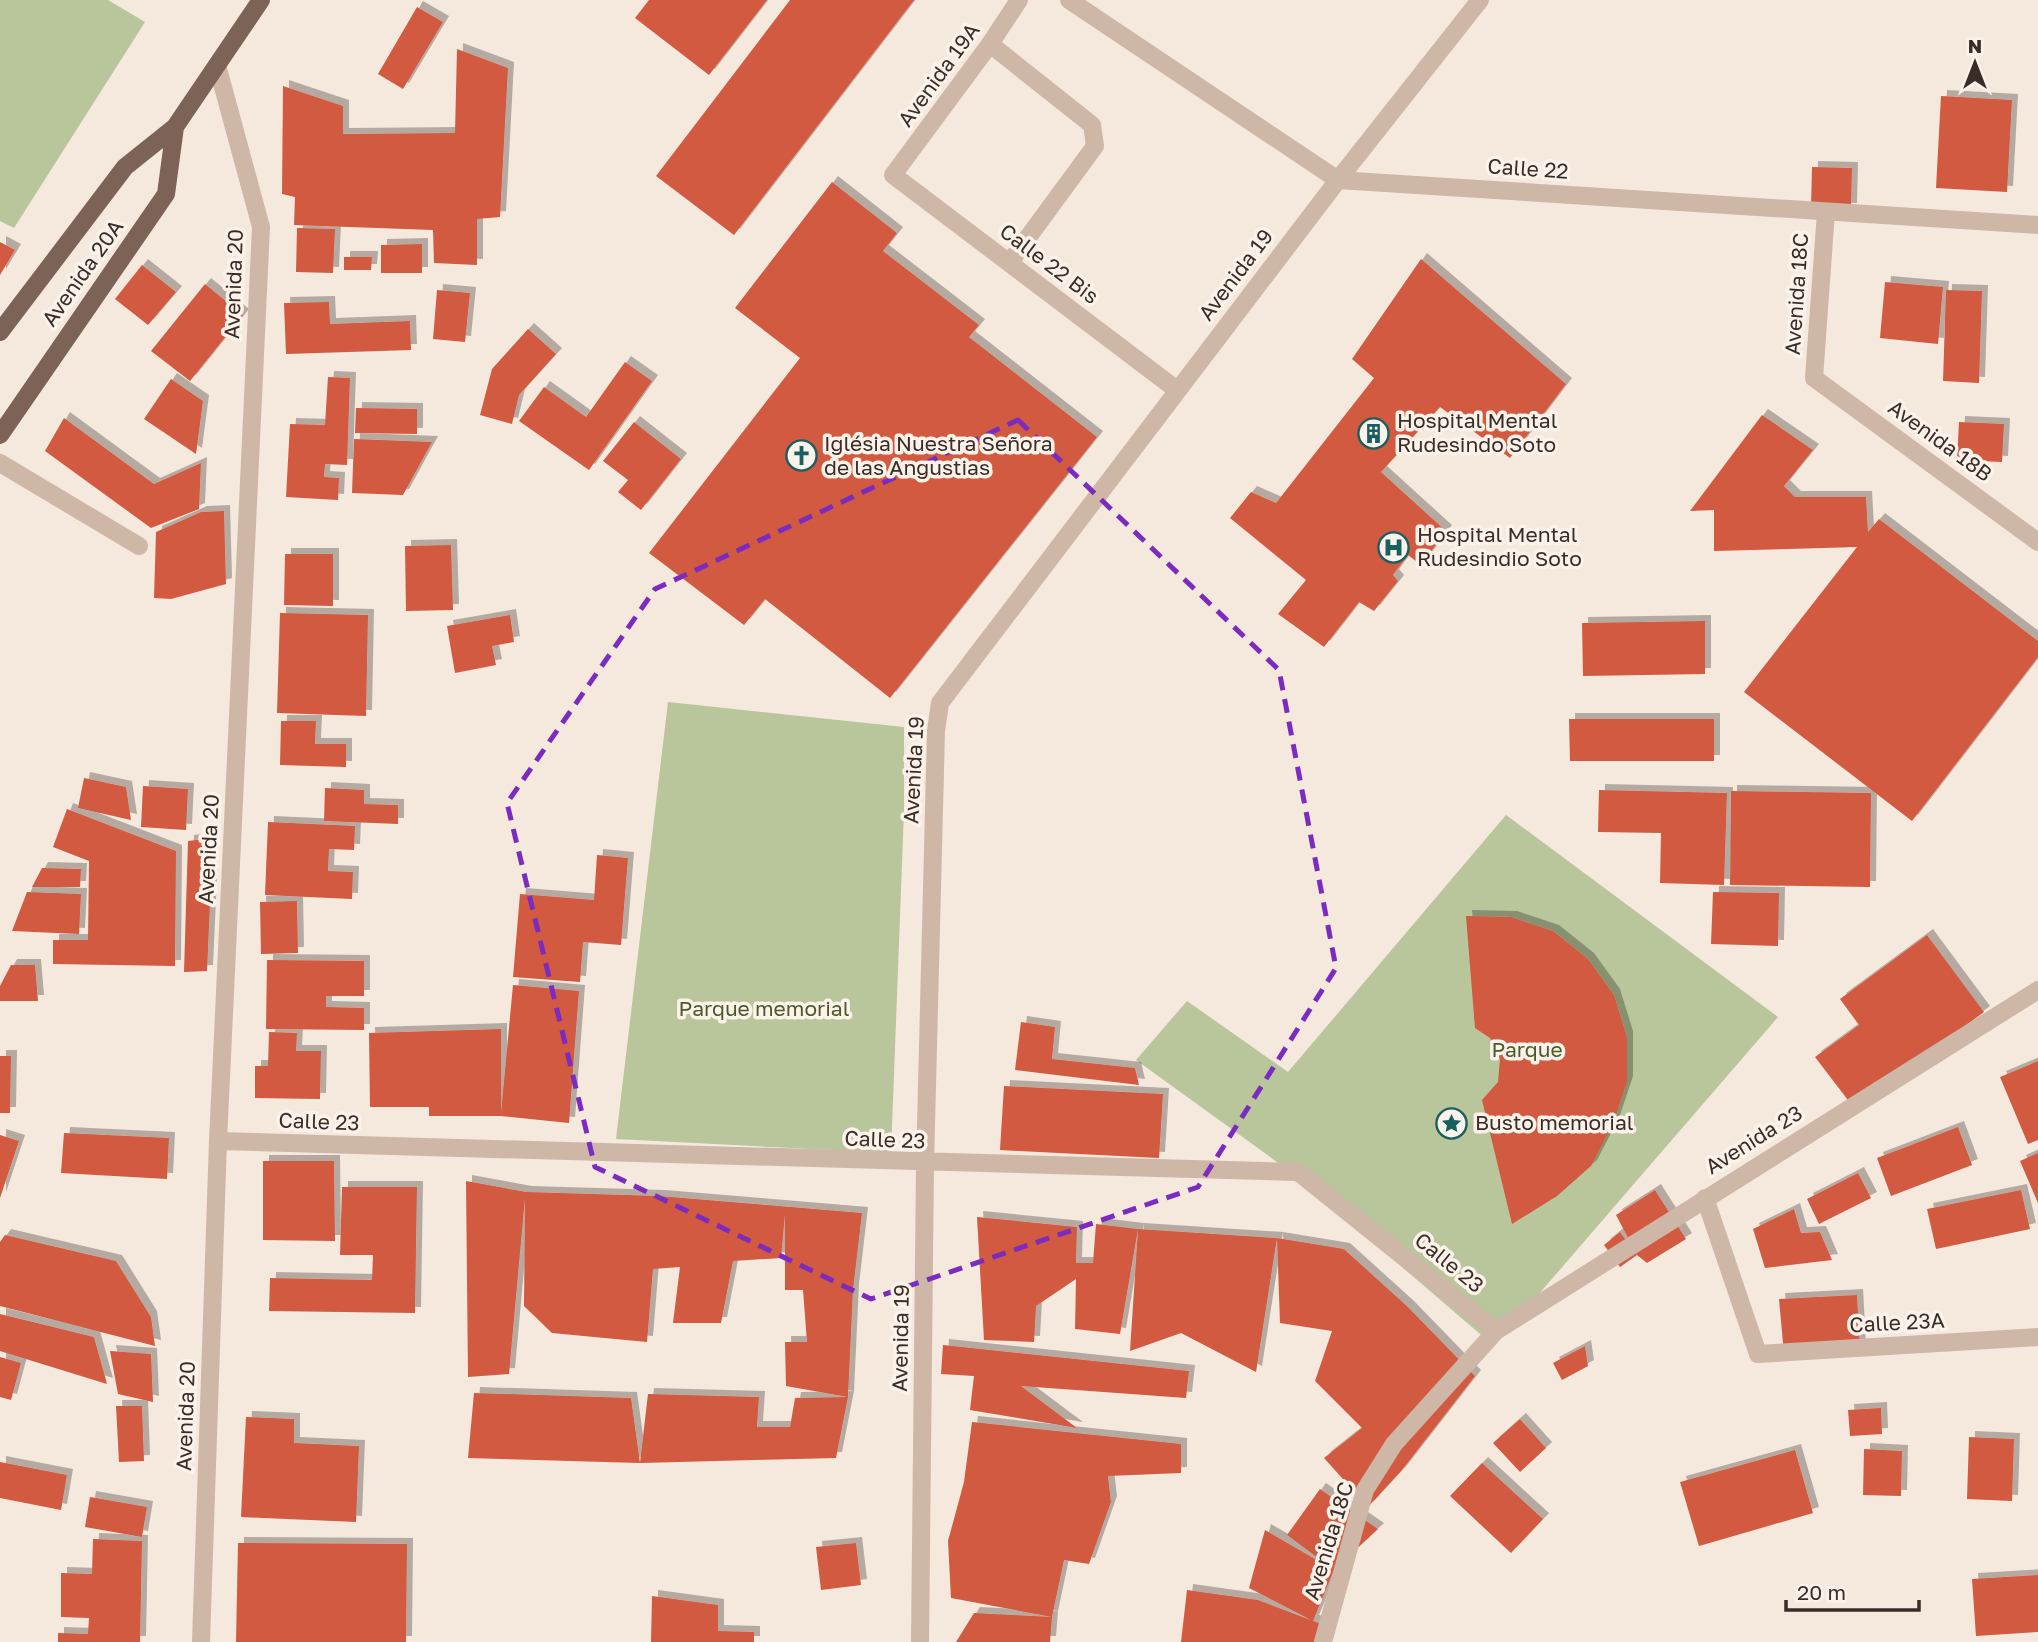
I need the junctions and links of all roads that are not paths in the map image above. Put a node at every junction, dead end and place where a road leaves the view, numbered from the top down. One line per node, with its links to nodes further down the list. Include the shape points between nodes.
1 (261, 0): 6 (main road, Avenida 20A)
2 (1019, 0): 5 (street, Avenida 19A)
3 (1069, 0): 9 (street)
4 (1480, 0): 9 (street, Avenida 19)
5 (990, 44): 8 (street, Avenida 19A); 12 (street, via 1092,125 1095,146)
6 (217, 65): 7 (main road, Avenida 20A); 21 (street, Avenida 20, via 261,227)
7 (175, 127): 13 (main road, Avenida 20A, via 125,167); 16 (main road, Avenida 20A, via 166,194)
8 (893, 175): 12 (street, Calle 22 Bis)
9 (1338, 180): 10 (street, Calle 22); 15 (street, Avenida 19)
10 (1826, 212): 11 (street, Calle 22); 14 (street, Avenida 18C)
11 (2038, 225)
12 (1010, 262): 15 (street, Calle 22 Bis)
13 (0, 332)
14 (1814, 378): 18 (street, Avenida 18B)
15 (1177, 390): 22 (street, Avenida 19, via 940,703)
16 (0, 435)
17 (0, 463): 19 (street)
18 (2038, 542)
19 (139, 546)
20 (2038, 990): 23 (street, Avenida 23)
21 (218, 1142): 22 (street, Calle 23); 26 (street, Avenida 20)
22 (925, 1164): 24 (street, Calle 23, via 1298,1172); 27 (street, Avenida 19)
23 (1706, 1198): 24 (street, Avenida 23); 25 (street, Calle 23A, via 1758,1354)
24 (1496, 1331): 28 (street, Avenida 18C, via 1394,1444 1365,1490)
25 (2038, 1337)
26 (201, 1642)
27 (920, 1642)
28 (1323, 1642)

